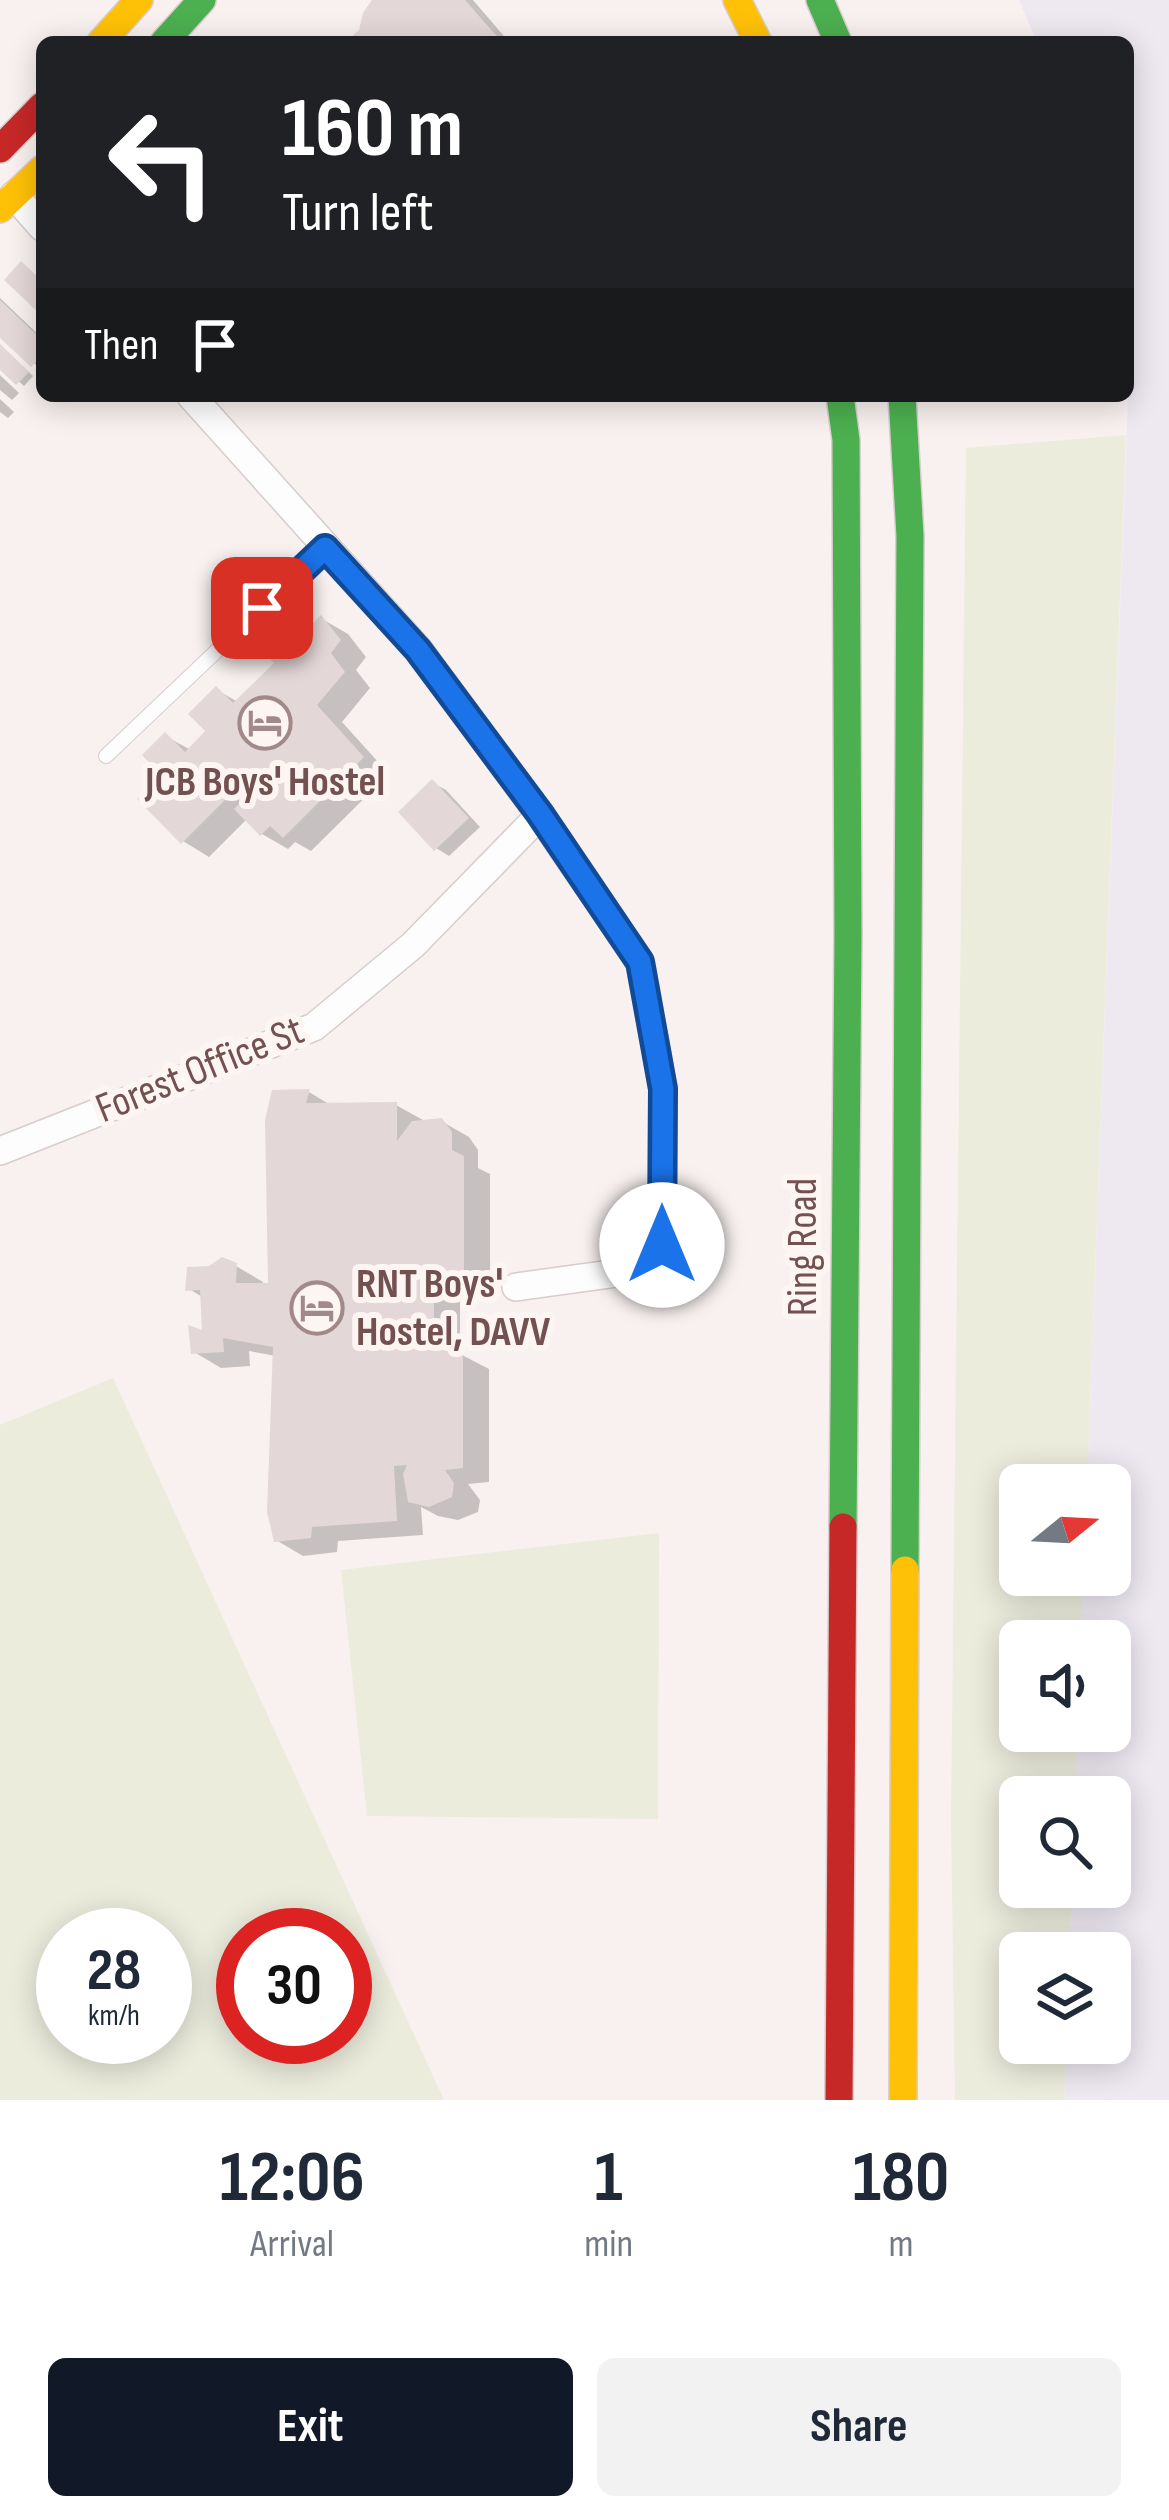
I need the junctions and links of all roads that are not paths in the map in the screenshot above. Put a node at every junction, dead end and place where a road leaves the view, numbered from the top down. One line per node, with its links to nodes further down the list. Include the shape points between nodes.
1 (139, 0): 6 (main road)
2 (202, 0): 7 (main road)
3 (718, 0): 8 (main road)
4 (736, 0): 9 (main road)
5 (820, 0): 10 (main road)
6 (106, 36)
7 (169, 36)
8 (735, 36)
9 (755, 36)
10 (835, 36)
11 (36, 110): 12 (main road)
12 (6, 132)
13 (36, 175): 14 (main road)
14 (7, 202): 15 (street)
15 (36, 223)
16 (196, 402): 19 (street)
17 (841, 402): 24 (main road, Ring Road, via 848,937)
18 (902, 402): 25 (main road, via 910,536)
19 (325, 548): 20 (lane); 21 (street, via 418,650)
20 (106, 756)
21 (540, 814): 22 (street, Forest Office St, via 412,945 314,1027); 23 (street, via 640,962 663,1089 662,1245 632,1271)
22 (0, 1151)
23 (516, 1287)
24 (839, 2100)
25 (903, 2100)

